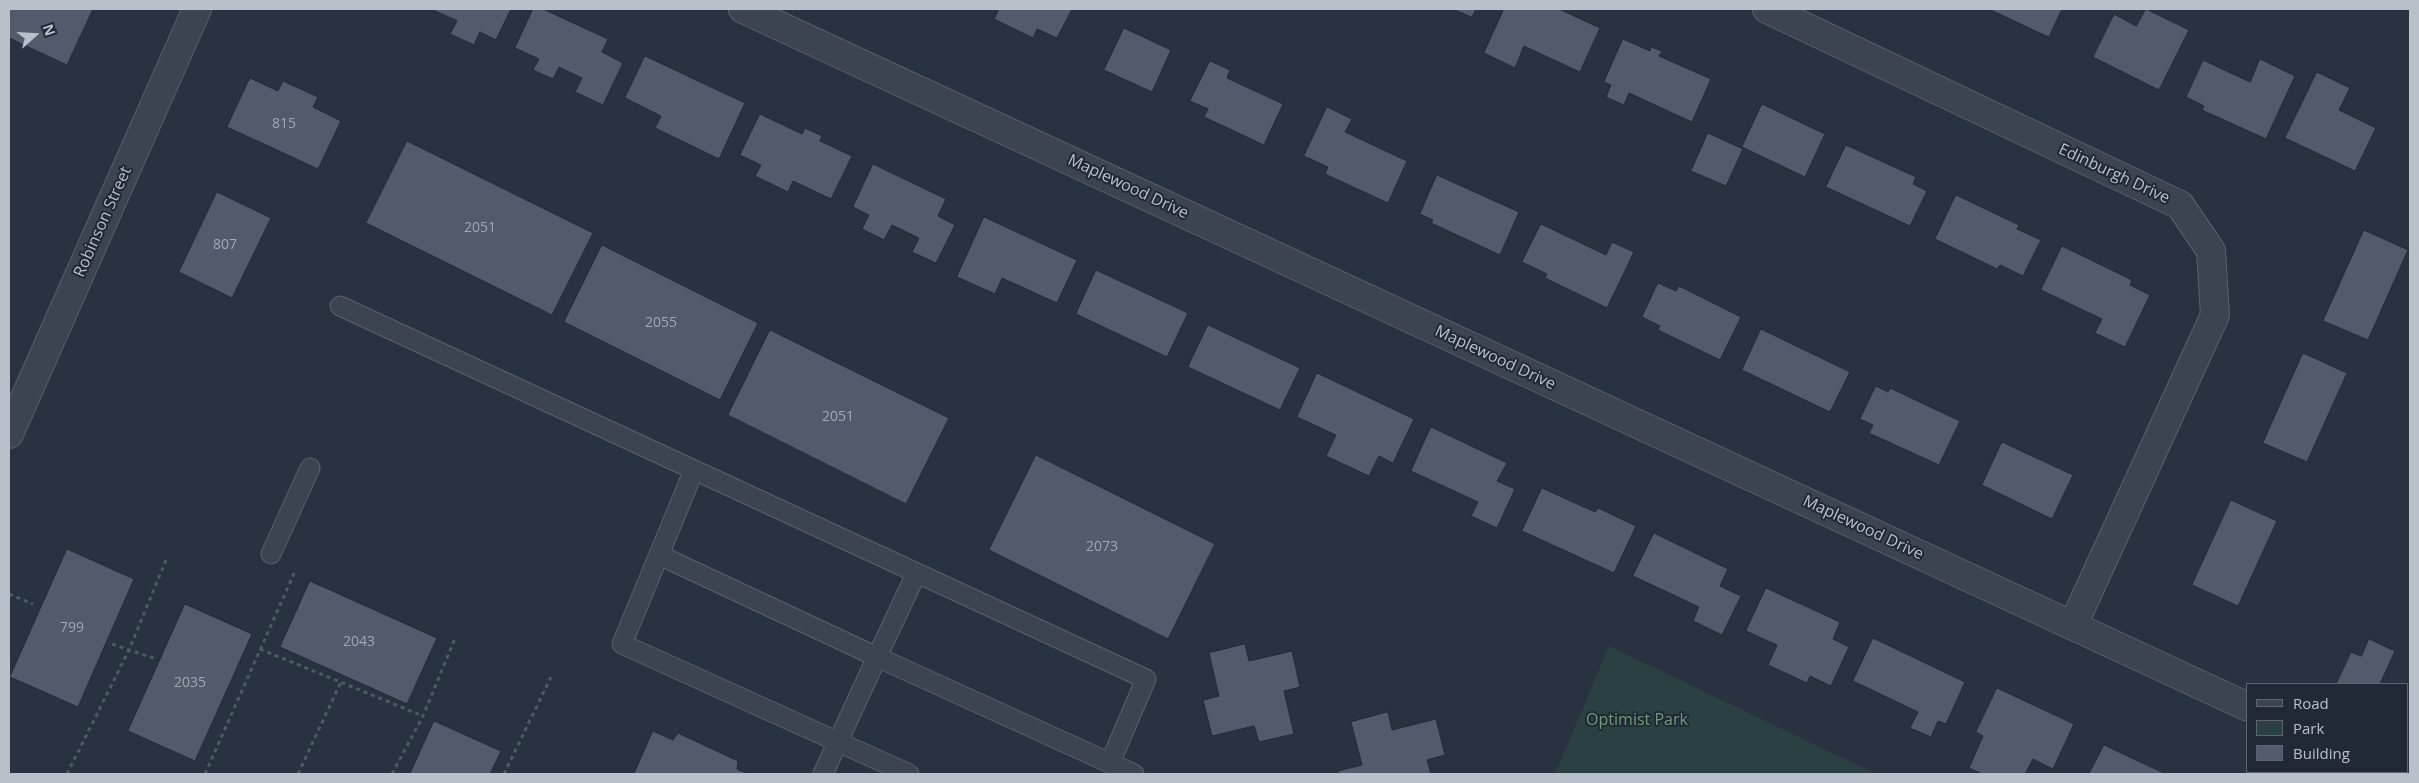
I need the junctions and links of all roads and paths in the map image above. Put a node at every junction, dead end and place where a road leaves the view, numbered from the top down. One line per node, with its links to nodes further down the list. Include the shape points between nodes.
1 (196, 9): 5 (street, Robinson Street)
2 (743, 9): 15 (street, Maplewood Drive)
3 (1766, 9): 15 (street, Edinburgh Drive, via 2180,205 2211,251 2215,315)
4 (340, 306): 7 (lane)
5 (9, 434)
6 (310, 468): 8 (lane)
7 (694, 470): 9 (lane); 12 (lane)
8 (271, 554)
9 (658, 555): 20 (lane); 26 (lane, via 622,644)
10 (166, 560): 19 (path)
11 (299, 564): 18 (path)
12 (916, 574): 20 (lane); 27 (lane, via 1146,679)
13 (9, 594): 14 (path)
14 (33, 604)
15 (2072, 625): 24 (street, Maplewood Drive)
16 (456, 636): 25 (path)
17 (112, 644): 19 (path)
18 (260, 649): 23 (path); 29 (path)
19 (129, 650): 21 (path); 28 (path)
20 (877, 658): 26 (lane); 27 (lane)
21 (156, 659)
22 (551, 677): 32 (path)
23 (341, 682): 25 (path); 30 (path)
24 (2246, 706)
25 (422, 716): 31 (path)
26 (838, 743): 33 (lane); 34 (lane)
27 (1110, 763): 35 (lane)
28 (66, 774)
29 (205, 774)
30 (298, 774)
31 (392, 774)
32 (504, 774)
33 (823, 774)
34 (909, 774)
35 (1134, 774)

